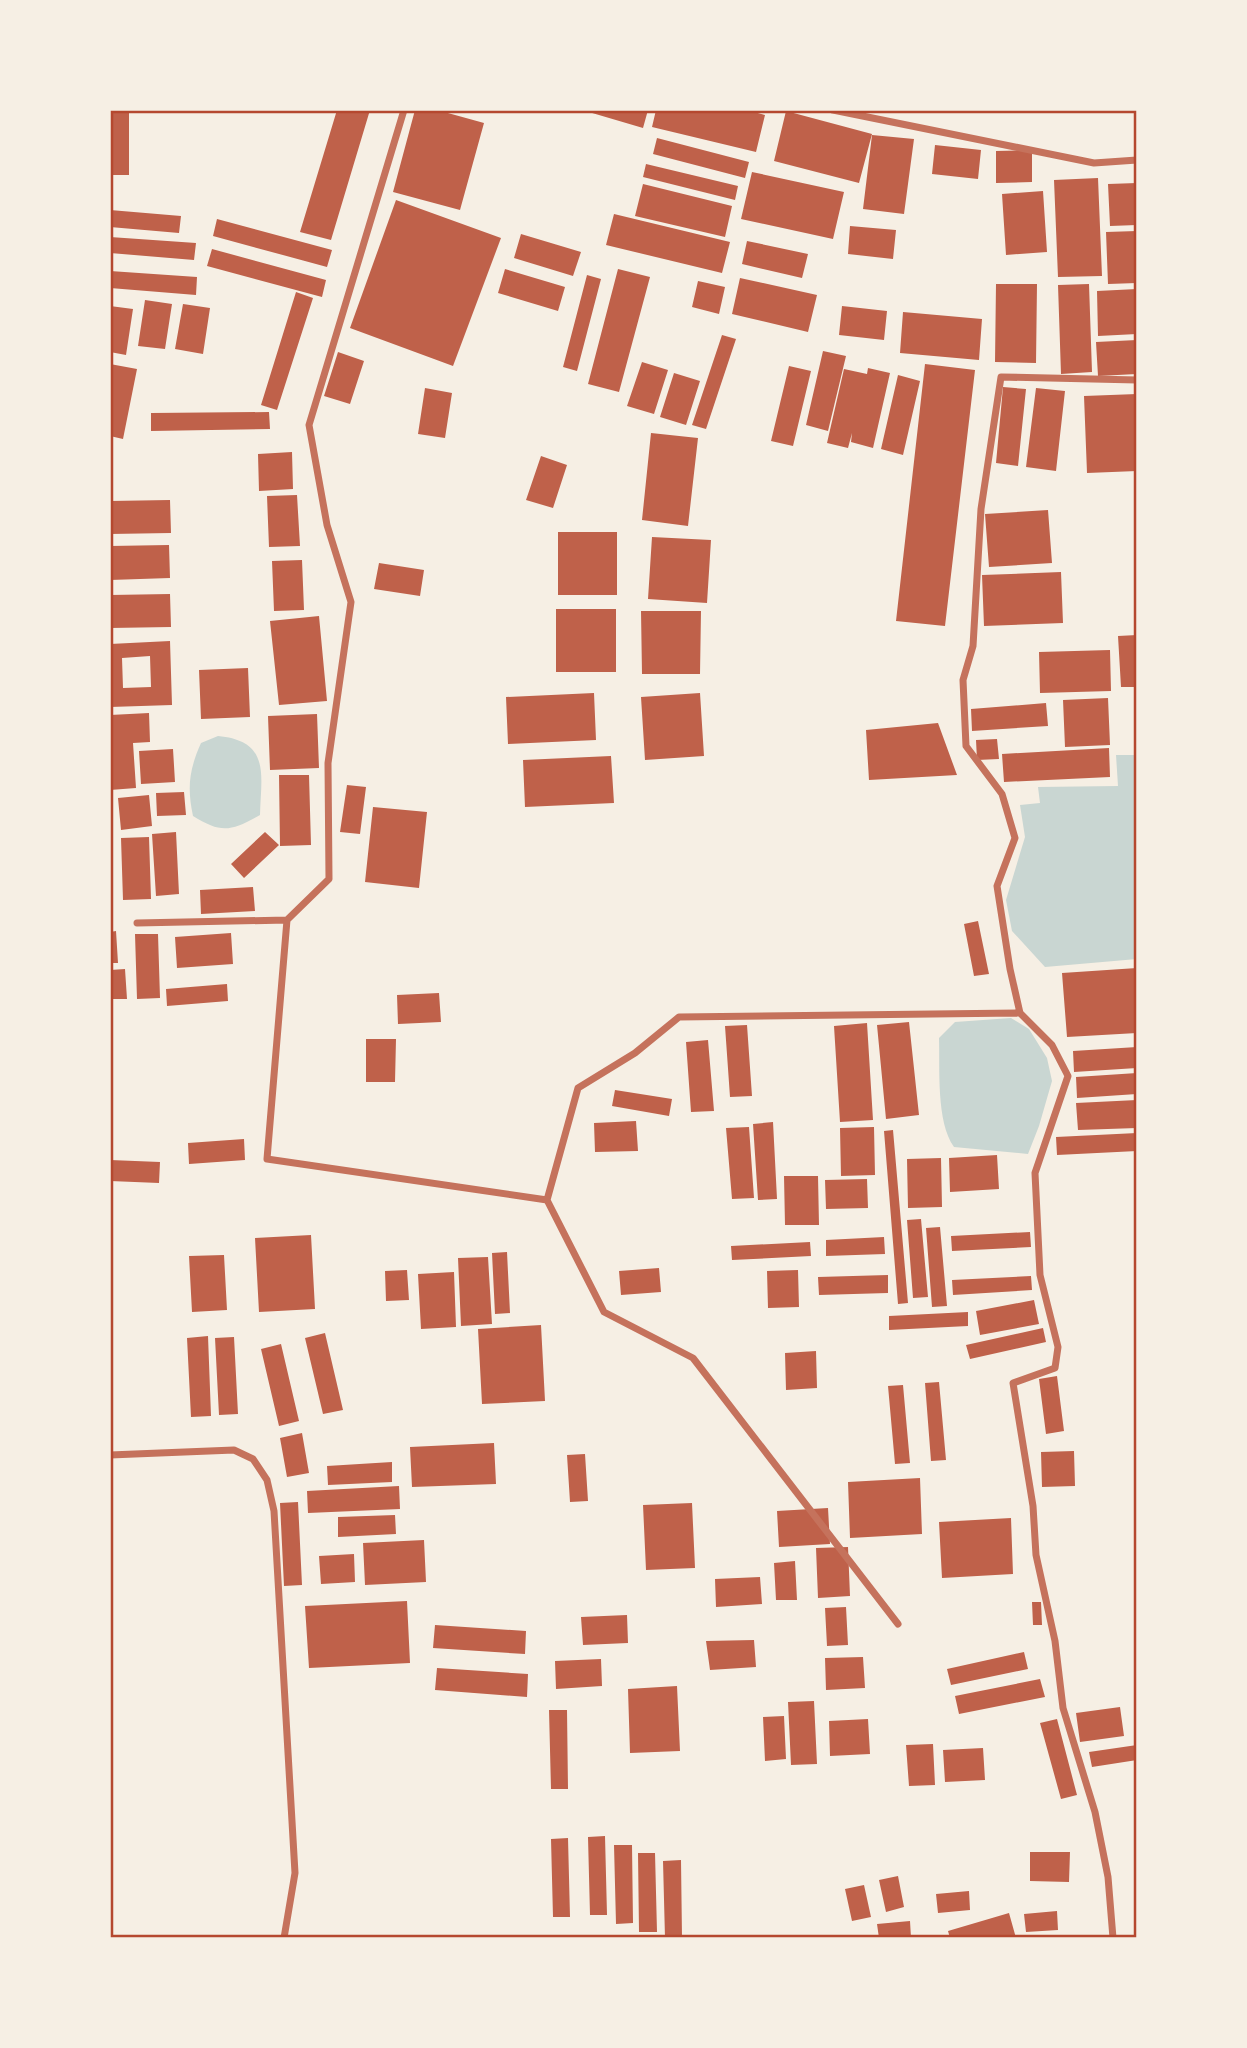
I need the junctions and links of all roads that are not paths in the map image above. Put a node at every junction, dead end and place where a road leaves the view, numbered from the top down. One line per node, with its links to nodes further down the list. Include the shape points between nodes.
1 (404, 110): 5 (street, via 309,425 327,525 351,602 328,763 329,879)
2 (833, 110): 3 (street, via 1094,163)
3 (1137, 160)
4 (1137, 380): 7 (street, via 1001,377 981,509 973,646 963,680 966,746 1002,794 1015,838 997,886)
5 (287, 920): 6 (street); 8 (street, via 267,1159)
6 (137, 923)
7 (1020, 1013): 8 (street, via 680,1017 635,1053 578,1088); 12 (street, via 1052,1045 1068,1076 1035,1173 1040,1275 1058,1347 1055,1368 1013,1383 1034,1506 1035,1555 1055,1642 1063,1708 1095,1812 1108,1877)
8 (547, 1200): 10 (street, via 604,1312 693,1358)
9 (110, 1455): 11 (street, via 234,1450 253,1459 267,1479 274,1511 295,1872)
10 (898, 1624)
11 (284, 1938)
12 (1113, 1938)

